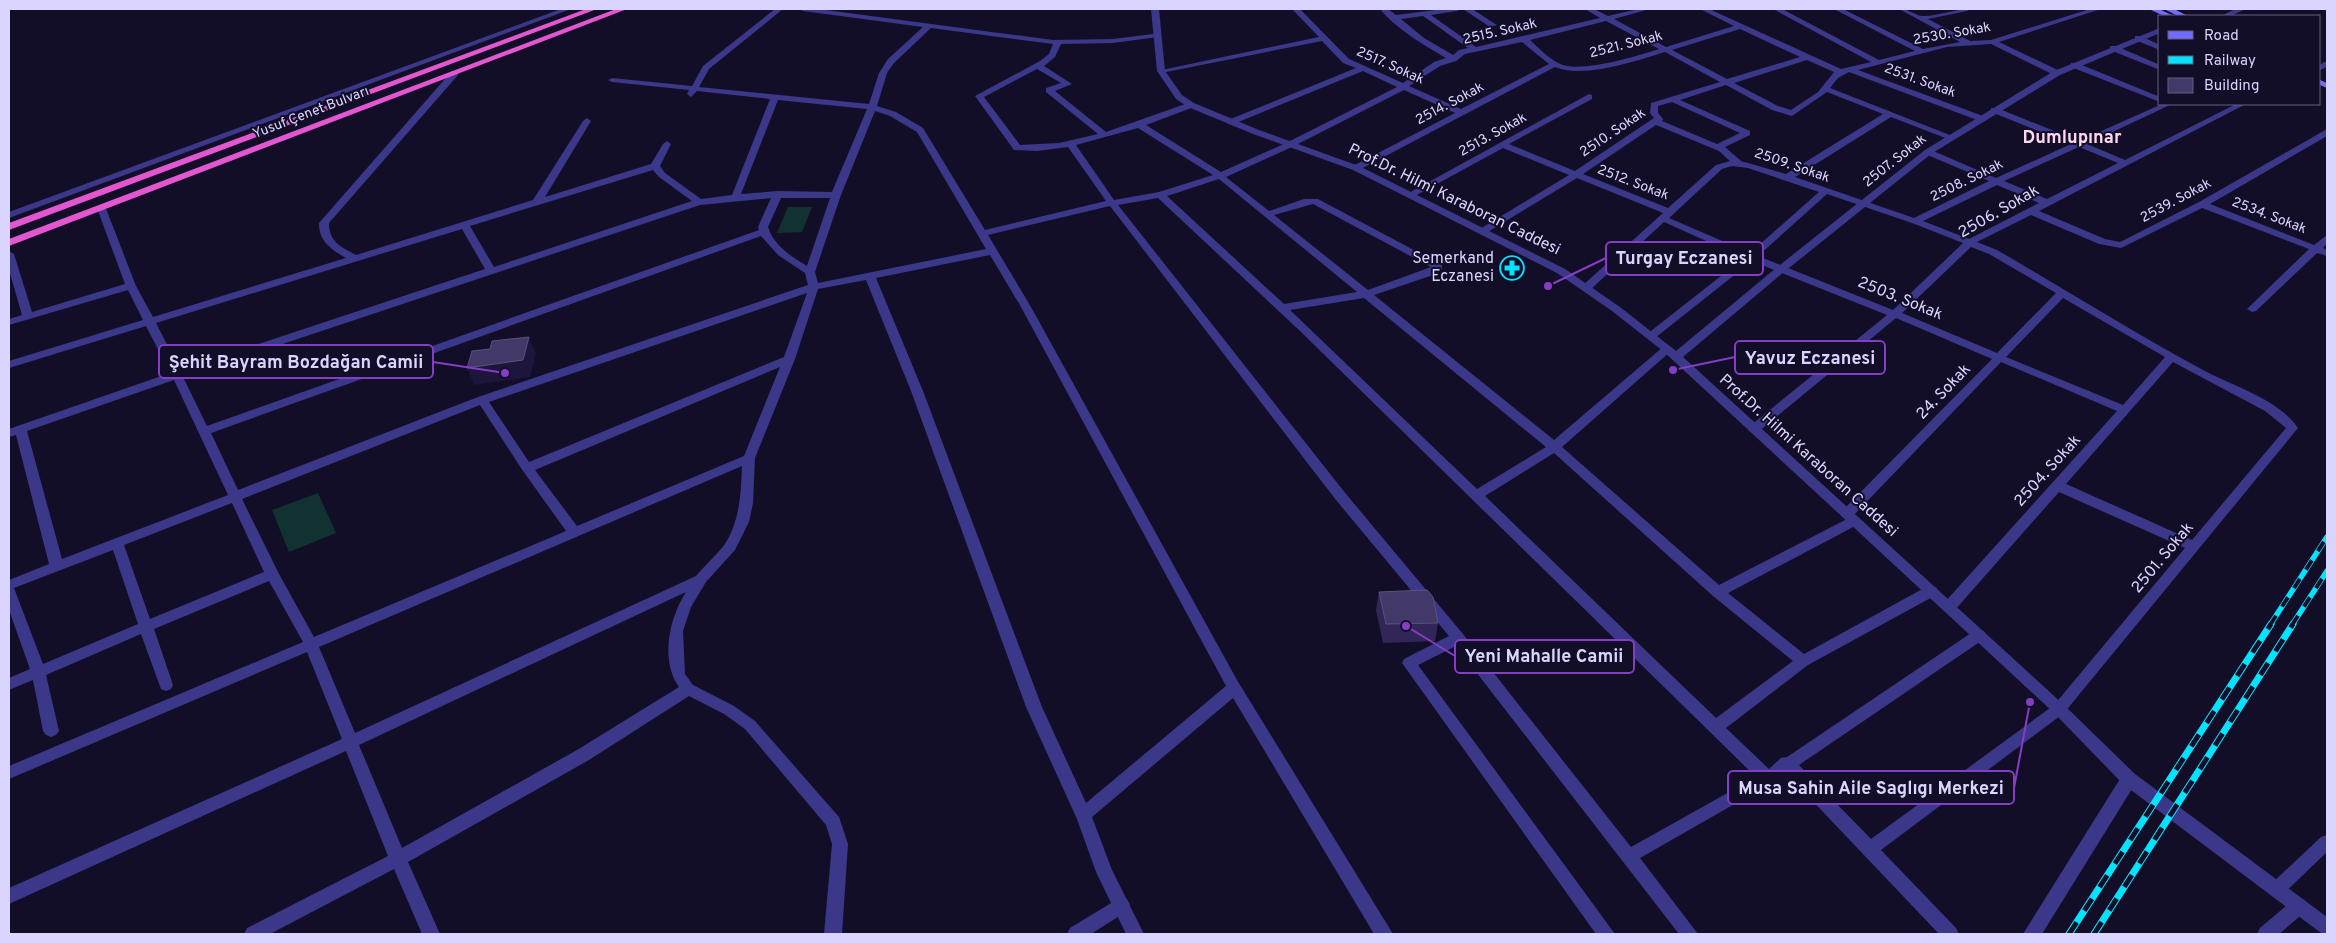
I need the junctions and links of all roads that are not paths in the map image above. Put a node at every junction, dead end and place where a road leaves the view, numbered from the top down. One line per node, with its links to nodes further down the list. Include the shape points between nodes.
1 (567, 9): 114 (street)
2 (593, 9): 118 (highway, Yusuf Çenet Bulvarı)
3 (623, 9): 57 (highway, Yusuf Çenet Bulvarı)
4 (779, 9): 64 (street, via 706,68)
5 (803, 9): 27 (street)
6 (860, 9): 27 (street)
7 (1155, 9): 35 (street)
8 (1296, 9): 36 (street, 2517. Sokak)
9 (1384, 9): 28 (street)
10 (1457, 9): 23 (street)
11 (1467, 9): 31 (street)
12 (1589, 9): 30 (street)
13 (1646, 9): 30 (street, 2515. Sokak)
14 (1705, 9): 33 (street)
15 (1777, 9): 49 (street)
16 (1838, 9): 46 (street)
17 (1903, 9): 29 (street)
18 (1966, 9): 29 (street)
19 (2097, 9): 40 (street, 2530. Sokak)
20 (2153, 9): 24 (main road)
21 (2168, 9): 25 (main road)
22 (2241, 9): 26 (street)
23 (1424, 14): 28 (street); 44 (street)
24 (2168, 15)
25 (2182, 15)
26 (2227, 15)
27 (850, 16): 32 (street)
28 (1393, 18): 48 (street)
29 (1922, 18): 41 (street)
30 (1608, 19): 38 (street, 2515. Sokak); 45 (street)
31 (1493, 24)
32 (929, 26): 39 (street); 72 (street, via 891,61 883,73)
33 (1741, 26): 45 (street, 2521. Sokak); 47 (street)
34 (2158, 31): 37 (street, 2507. Sokak)
35 (1158, 35): 39 (street, via 1113,41); 56 (street)
36 (1326, 38): 54 (street, 2517. Sokak, via 1346,61); 56 (street)
37 (2138, 38): 42 (street); 43 (street, 2507. Sokak)
38 (1524, 39): 44 (street, 2515. Sokak); 50 (street, 2521. Sokak)
39 (1058, 42): 52 (street, via 1052,55)
40 (1992, 42): 41 (street, 2530. Sokak); 59 (street)
41 (1968, 43): 46 (street, 2530. Sokak)
42 (2158, 47)
43 (2113, 48): 51 (street, 2507. Sokak); 53 (street)
44 (1474, 49): 48 (street, 2515. Sokak)
45 (1664, 49): 50 (street, 2521. Sokak, via 1579,69); 61 (street)
46 (1921, 51): 49 (street, 2530. Sokak)
47 (1807, 57): 58 (street); 61 (street, 2510. Sokak)
48 (1453, 59): 62 (street, 2515. Sokak, via 1437,64)
49 (1878, 62): 55 (street, 2530. Sokak)
50 (1556, 64): 74 (street, 2514. Sokak)
51 (2074, 65): 59 (street, 2507. Sokak); 68 (street)
52 (1038, 66): 82 (street, via 1068,84 1049,90); 85 (street, via 979,96 1018,148)
53 (2158, 67)
54 (1364, 68): 62 (street, 2517. Sokak); 79 (street)
55 (1850, 70): 58 (street, 2530. Sokak); 76 (street, 2531. Sokak)
56 (1160, 71): 69 (street, Prof.Dr. Hilmi Karaboran Caddesi, via 1179,97)
57 (455, 72): 111 (highway, Yusuf Çenet Bulvarı); 130 (street, via 324,223 326,240)
58 (1840, 72): 63 (street)
59 (2057, 73): 73 (street, 2507. Sokak)
60 (612, 80): 64 (street)
61 (1726, 82): 63 (street, via 1786,112 1797,112); 67 (street, 2510. Sokak)
62 (1402, 87): 74 (street, 2517. Sokak); 87 (street, 2515. Sokak)
63 (1826, 89): 75 (street)
64 (692, 92): 65 (street)
65 (775, 96): 72 (street); 104 (street)
66 (1589, 97): 88 (street, 2513. Sokak)
67 (1672, 98): 78 (street, 2510. Sokak, via 1654,105 1654,114 1659,118); 89 (street, via 1747,132)
68 (2158, 99)
69 (1191, 105): 79 (street, Prof.Dr. Hilmi Karaboran Caddesi); 80 (street)
70 (2166, 105): 86 (street, 2508. Sokak)
71 (2240, 105): 92 (street, 2506. Sokak)
72 (872, 107): 101 (street); 121 (street, via 899,116 920,130)
73 (1994, 110): 76 (street, 2507. Sokak); 86 (street)
74 (1462, 113): 94 (street, 2514. Sokak)
75 (1889, 114): 83 (street); 97 (street)
76 (1980, 118): 83 (street, 2507. Sokak)
77 (587, 121): 105 (street)
78 (1655, 121): 89 (street); 95 (street, 2510. Sokak)
79 (1231, 122): 87 (street, Prof.Dr. Hilmi Karaboran Caddesi)
80 (1140, 125): 82 (street); 96 (street)
81 (2327, 132): 110 (street, 2539. Sokak)
82 (1103, 134): 85 (street)
83 (1951, 137): 90 (street, 2507. Sokak)
84 (667, 144): 93 (street)
85 (1071, 144): 108 (street)
86 (2080, 144): 92 (street); 98 (street, 2508. Sokak)
87 (1289, 145): 94 (street, Prof.Dr. Hilmi Karaboran Caddesi); 96 (street, 2515. Sokak)
88 (1503, 145): 95 (street, 2512. Sokak); 103 (street, 2513. Sokak)
89 (1717, 147): 91 (street)
90 (1928, 152): 98 (street); 109 (street, 2507. Sokak)
91 (1738, 163): 97 (street, 2509. Sokak); 115 (street, 2509. Sokak, via 1719,167)
92 (2126, 163): 107 (street, 2506. Sokak)
93 (655, 166): 105 (street); 106 (street)
94 (1356, 168): 103 (street, Prof.Dr. Hilmi Karaboran Caddesi)
95 (1576, 175): 115 (street, 2512. Sokak); 119 (street, 2510. Sokak)
96 (1220, 176): 102 (street, 2515. Sokak); 113 (street)
97 (1787, 178): 99 (street, 2509. Sokak)
98 (1997, 181): 107 (street); 116 (street, 2508. Sokak)
99 (1826, 191): 109 (street, 2509. Sokak); 129 (street)
100 (778, 194): 101 (street); 104 (street); 120 (street)
101 (836, 195): 133 (street)
102 (1160, 195): 108 (street, 2515. Sokak); 140 (street)
103 (1410, 195): 119 (street, Prof.Dr. Hilmi Karaboran Caddesi)
104 (736, 196): 106 (street)
105 (537, 202): 117 (street)
106 (698, 202): 131 (street)
107 (2045, 202): 112 (street, 2506. Sokak)
108 (1112, 203): 121 (street, 2515. Sokak); 178 (street, via 1341,497)
109 (1862, 204): 116 (street, 2509. Sokak); 132 (street, 2507. Sokak)
110 (2202, 204): 112 (street, 2539. Sokak, via 2121,245 2103,242); 125 (street, 2534. Sokak)
111 (102, 208): 124 (highway, Yusuf Çenet Bulvarı); 135 (street)
112 (2031, 211): 123 (street, 2506. Sokak)
113 (1268, 214): 139 (street); 139 (street, via 1315,201 1438,267)
114 (9, 215)
115 (1667, 215): 129 (street, 2503. Sokak); 137 (street, 2509. Sokak)
116 (1914, 221): 123 (street, 2509. Sokak)
117 (464, 224): 130 (street); 131 (street)
118 (9, 227)
119 (1483, 231): 137 (street, Prof.Dr. Hilmi Karaboran Caddesi, via 1561,271)
120 (764, 232): 133 (street, via 774,247); 157 (street)
121 (984, 233): 126 (street)
122 (2327, 238): 125 (street)
123 (1970, 242): 138 (street); 142 (street, 2506. Sokak)
124 (9, 243)
125 (2316, 248): 127 (street, 2534. Sokak); 141 (street)
126 (992, 251): 134 (street); 184 (street, via 1031,316)
127 (2327, 253)
128 (9, 254): 143 (street)
129 (1751, 257): 132 (street, 2503. Sokak); 146 (street)
130 (354, 258): 144 (street)
131 (491, 270): 152 (street)
132 (1780, 270): 142 (street, 2503. Sokak); 147 (street, 2507. Sokak)
133 (810, 272): 136 (street)
134 (870, 276): 136 (street); 194 (street, via 917,391 1034,707)
135 (130, 286): 143 (street); 144 (street)
136 (814, 287): 150 (street); 153 (street)
137 (1586, 288): 146 (street, Prof.Dr. Hilmi Karaboran Caddesi)
138 (2063, 292): 148 (street); 149 (street, 24. Sokak)
139 (1366, 294): 140 (street); 158 (street)
140 (1281, 308): 163 (street)
141 (2252, 309)
142 (1895, 314): 149 (street, 2503. Sokak); 155 (street, 2506. Sokak)
143 (28, 316): 145 (street)
144 (147, 321): 151 (street); 152 (street)
145 (9, 322)
146 (1652, 336): 147 (street, Prof.Dr. Hilmi Karaboran Caddesi)
147 (1671, 353): 155 (street, Prof.Dr. Hilmi Karaboran Caddesi); 158 (street, 2507. Sokak)
148 (2172, 357): 154 (street, 2504. Sokak); 167 (street, 2501. Sokak, via 2269,408 2292,428)
149 (2000, 358): 154 (street, 2503. Sokak); 164 (street, 24. Sokak)
150 (789, 359): 159 (street); 160 (street)
151 (9, 365)
152 (177, 375): 156 (street); 157 (street)
153 (482, 400): 160 (street); 162 (street)
154 (2124, 410): 161 (street, 2504. Sokak)
155 (1754, 429): 164 (street, Prof.Dr. Hilmi Karaboran Caddesi)
156 (15, 431): 168 (street)
157 (205, 432): 162 (street)
158 (1554, 447): 163 (street, 2507. Sokak); 174 (street)
159 (749, 458): 165 (street); 170 (street, via 747,503 742,522 730,547)
160 (527, 468): 165 (street)
161 (2058, 486): 167 (street); 175 (street, 2504. Sokak)
162 (237, 496): 166 (street); 169 (street)
163 (1476, 496): 187 (street)
164 (1851, 517): 172 (street, Prof.Dr. Hilmi Karaboran Caddesi); 174 (street, 24. Sokak)
165 (574, 532): 179 (street)
166 (117, 543): 168 (street); 176 (street)
167 (2195, 547): 186 (street, 2501. Sokak)
168 (57, 566): 171 (street)
169 (272, 574): 176 (street); 179 (street)
170 (701, 579): 185 (street, via 684,606 676,631 678,676); 189 (street)
171 (9, 586)
172 (1931, 590): 175 (street, Prof.Dr. Hilmi Karaboran Caddesi); 180 (street)
173 (9, 592): 181 (street)
174 (1718, 592): 180 (street)
175 (1949, 607): 177 (street, Prof.Dr. Hilmi Karaboran Caddesi)
176 (144, 627): 181 (street); 183 (street)
177 (1979, 635): 186 (street, Prof.Dr. Hilmi Karaboran Caddesi); 190 (street)
178 (1458, 638): 197 (street); 210 (street, via 1409,663)
179 (311, 644): 189 (street); 191 (street)
180 (1803, 661): 187 (street)
181 (38, 671): 182 (street); 188 (street)
182 (9, 684)
183 (166, 684)
184 (1234, 688): 194 (street); 209 (street)
185 (688, 689): 198 (street, via 583,755); 206 (street, via 730,710 750,725 833,822 840,844)
186 (2059, 708): 193 (street, Prof.Dr. Hilmi Karaboran Caddesi); 196 (street, 2501. Sokak)
187 (1715, 728): 192 (street)
188 (51, 731)
189 (350, 742): 198 (street); 200 (street)
190 (1787, 763): 192 (street); 196 (street)
191 (9, 773)
192 (1768, 778): 197 (street)
193 (2130, 779): 199 (street, Prof.Dr. Hilmi Karaboran Caddesi); 213 (street)
194 (1083, 815): 201 (street)
195 (2327, 842): 199 (street)
196 (1869, 850): 212 (street)
197 (1628, 856): 211 (street)
198 (398, 859): 204 (street); 205 (street)
199 (2277, 889): 202 (street, Prof.Dr. Hilmi Karaboran Caddesi)
200 (9, 896)
201 (1120, 906): 207 (street); 208 (street)
202 (2299, 906): 203 (street, Prof.Dr. Hilmi Karaboran Caddesi); 214 (street)
203 (2327, 928)
204 (253, 934)
205 (431, 934)
206 (833, 934)
207 (1076, 934)
208 (1135, 934)
209 (1384, 934)
210 (1606, 934)
211 (1689, 934)
212 (1950, 934)
213 (2032, 934)
214 (2266, 934)

